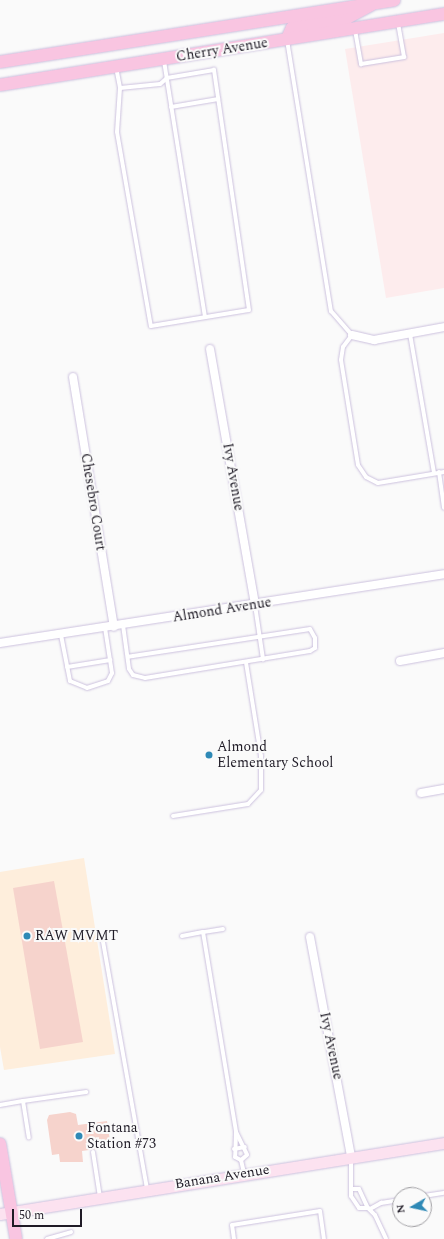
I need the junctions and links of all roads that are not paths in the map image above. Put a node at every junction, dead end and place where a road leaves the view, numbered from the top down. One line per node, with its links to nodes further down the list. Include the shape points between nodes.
1 (394, 0): 2 (main road, Cherry Avenue)
2 (373, 3): 6 (main road, via 347,18 292,28); 8 (main road, Cherry Avenue)
3 (444, 14): 4 (main road, Cherry Avenue)
4 (398, 22): 5 (main road, Cherry Avenue); 5 (lane, via 404,57 361,64)
5 (355, 28): 6 (main road, Cherry Avenue)
6 (287, 39): 7 (main road, Cherry Avenue); 18 (lane, via 331,311)
7 (164, 59): 9 (main road, Cherry Avenue); 10 (lane)
8 (0, 62)
9 (116, 67): 11 (main road, Cherry Avenue); 12 (lane)
10 (167, 78): 12 (lane, via 160,84); 13 (lane, via 214,70); 14 (lane)
11 (0, 85)
12 (120, 88): 15 (lane, via 117,132 151,326)
13 (218, 100): 14 (lane); 15 (lane, via 249,310)
14 (171, 107): 15 (lane)
15 (205, 317)
16 (444, 327): 17 (street)
17 (410, 333): 18 (street, via 374,340); 23 (lane)
18 (352, 335): 23 (lane, via 343,347 341,360 358,465 366,477 378,483)
19 (210, 349): 26 (street, Ivy Avenue)
20 (73, 377): 28 (street, Chesebro Court)
21 (439, 472): 22 (lane); 23 (lane); 24 (lane)
22 (444, 472)
23 (434, 473)
24 (444, 508)
25 (444, 574): 26 (street, Almond Avenue)
26 (255, 605): 27 (street, Almond Avenue); 31 (lane)
27 (123, 625): 28 (street, Almond Avenue); 34 (lane)
28 (114, 627): 29 (street, Almond Avenue)
29 (105, 628): 30 (street, Almond Avenue); 36 (lane)
30 (61, 635): 32 (street, Almond Avenue); 39 (lane)
31 (260, 637): 34 (lane); 35 (lane); 35 (lane, via 310,629 315,638 315,648 310,651)
32 (0, 643)
33 (444, 653): 37 (street)
34 (128, 657): 38 (lane, via 133,675 144,678)
35 (263, 659): 38 (lane)
36 (110, 660): 39 (lane); 39 (lane, via 112,673 108,681 87,688 70,681)
37 (400, 661)
38 (246, 662): 42 (lane, via 261,756 261,790 248,804)
39 (67, 667)
40 (444, 789): 41 (street)
41 (421, 793)
42 (173, 816)
43 (223, 929): 44 (lane)
44 (203, 932): 46 (lane); 51 (lane)
45 (102, 936): 62 (lane)
46 (182, 936)
47 (310, 937): 58 (street, Ivy Avenue)
48 (86, 1092): 49 (lane)
49 (23, 1101): 50 (lane); 52 (lane)
50 (0, 1105)
51 (236, 1132): 55 (lane); 56 (lane)
52 (29, 1138)
53 (444, 1142): 58 (street, Banana Avenue)
54 (0, 1144): 68 (main road)
55 (245, 1147): 56 (lane); 59 (lane, via 247,1155)
56 (234, 1149): 59 (lane, via 235,1157)
57 (93, 1152): 65 (lane)
58 (351, 1156): 60 (street, Banana Avenue); 61 (lane)
59 (241, 1160): 60 (lane)
60 (244, 1174): 62 (street, Banana Avenue)
61 (353, 1189): 67 (lane, via 359,1189); 67 (lane, via 351,1196 359,1208)
62 (147, 1190): 65 (street, Banana Avenue)
63 (444, 1193): 64 (lane)
64 (432, 1195)
65 (100, 1197): 68 (street, Banana Avenue)
66 (392, 1201): 67 (lane, via 381,1202)
67 (369, 1208): 74 (lane)
68 (6, 1213): 70 (main road)
69 (71, 1232): 71 (lane)
70 (16, 1239)
71 (48, 1239)
72 (234, 1239): 73 (lane, via 232,1225 320,1211)
73 (324, 1239)
74 (386, 1239)

